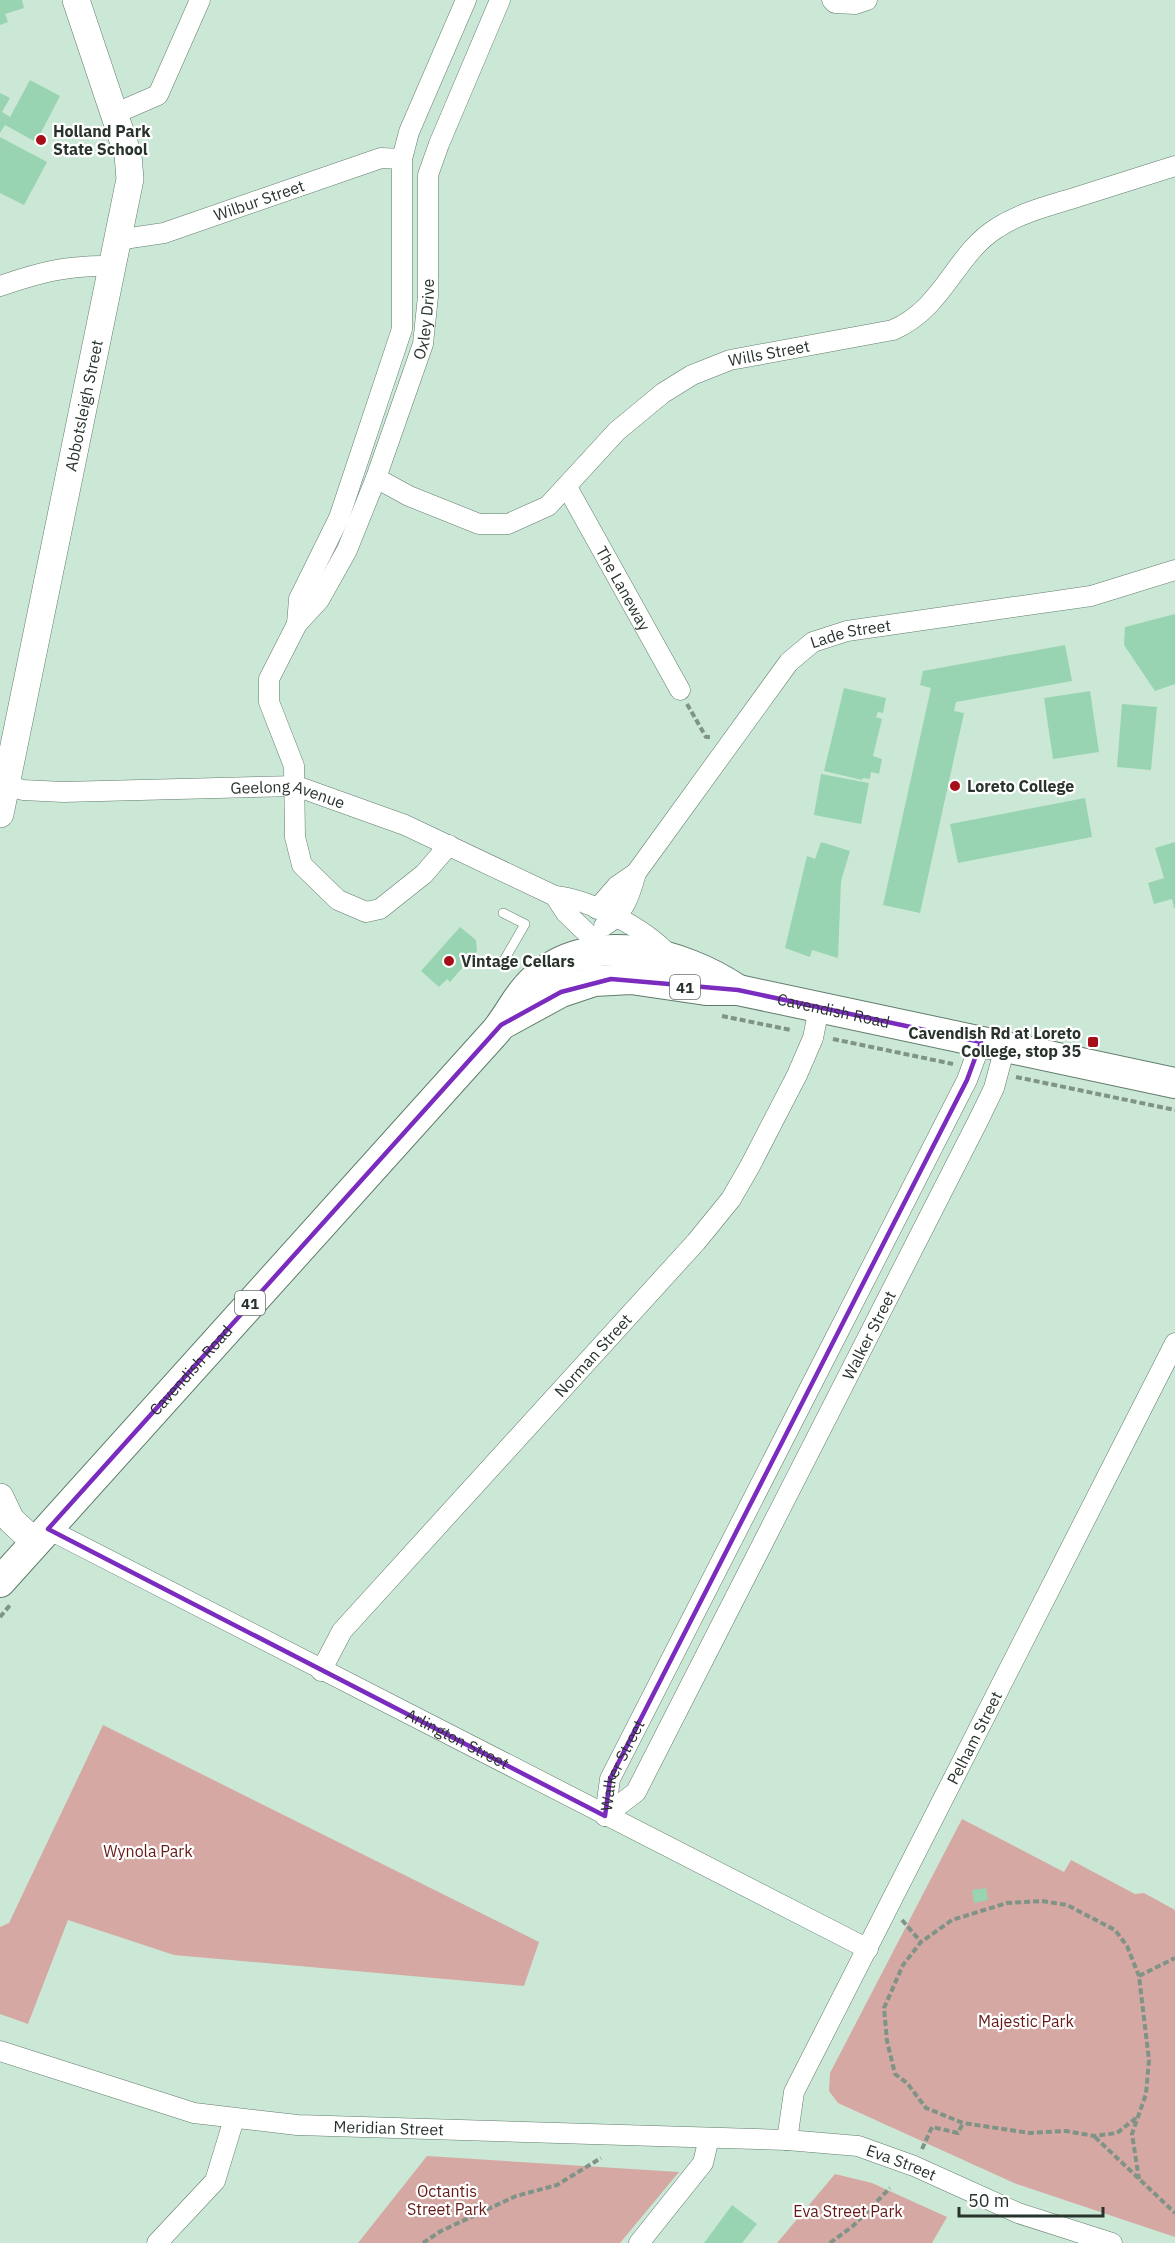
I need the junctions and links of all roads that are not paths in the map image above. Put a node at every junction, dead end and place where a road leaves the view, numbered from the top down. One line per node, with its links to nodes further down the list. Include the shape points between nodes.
1 (76, 0): 7 (street, Abbotsleigh Street)
2 (200, 0): 7 (street, via 158,95)
3 (466, 0): 8 (street, Oxley Drive, via 409,132)
4 (500, 0): 12 (street, Oxley Drive, via 429,175 428,296 423,344)
5 (867, 0): 6 (street, via 855,4)
6 (833, 2)
7 (114, 114): 10 (street, Abbotsleigh Street, via 128,155 130,178)
8 (402, 159): 10 (street, Wilbur Street, via 381,158); 15 (street, Oxley Drive, via 402,329 339,518 299,599)
9 (1175, 166): 13 (street, Wills Street, via 1031,211 996,228 972,250 942,291 913,321 893,330 730,360 692,375 617,431)
10 (114, 253): 11 (street, Wilbur Street); 17 (street, Abbotsleigh Street)
11 (0, 286)
12 (376, 478): 13 (street, Wills Street, via 479,524 508,524 548,506); 15 (street, Oxley Drive, via 347,550 319,600)
13 (567, 487): 16 (street, The Laneway)
14 (1175, 570): 21 (street, Lade Street, via 1091,596 847,631 813,642 789,662)
15 (297, 624): 18 (street, Oxley Drive, via 269,679 270,702 294,766)
16 (680, 690)
17 (3, 784): 18 (street, Geelong Avenue, via 23,790 63,792); 19 (street, Abbotsleigh Street)
18 (296, 786): 20 (street, Geelong Avenue, via 405,825); 20 (street, Oxley Drive, via 295,837 302,864 338,900 353,908 366,912 380,909 424,874)
19 (0, 814)
20 (448, 845): 22 (street, Geelong Avenue)
21 (636, 873): 23 (street, Lade Street, via 617,886); 25 (street, Lade Street, via 630,896)
22 (555, 896): 23 (street, Geelong Avenue, via 577,898); 26 (street, Geelong Avenue)
23 (597, 909): 25 (street, Geelong Avenue)
24 (503, 913): 28 (lane, via 525,924)
25 (615, 918): 26 (street, via 599,928); 27 (street, Geelong Avenue, via 648,936)
26 (592, 940): 27 (main road, Cavendish Road / 41); 29 (street, Geelong Avenue, via 623,967); 32 (main road, Cavendish Road / 41, via 576,956 536,978)
27 (675, 961): 30 (main road, Cavendish Road / 41, via 715,974)
28 (503, 962)
29 (631, 980): 30 (main road, Cavendish Road / 41); 32 (main road, Cavendish Road / 41, via 594,981 576,986)
30 (738, 990): 31 (main road, Cavendish Road / 41)
31 (819, 1008): 33 (main road, Cavendish Road / 41); 41 (street, Norman Street, via 813,1038 797,1075 731,1199 342,1631)
32 (501, 1025): 37 (main road, Cavendish Road / 41)
33 (993, 1044): 34 (main road, Cavendish Road / 41); 39 (street, Walker Street, via 968,1080); 40 (street, Walker Street, via 994,1088 980,1119)
34 (1175, 1083)
35 (1175, 1342): 43 (street, Pelham Street)
36 (0, 1497): 37 (street, via 11,1520)
37 (42, 1536): 38 (main road, Cavendish Road / 41); 41 (street, Arlington Street)
38 (0, 1582)
39 (698, 1606): 40 (street); 42 (street, Walker Street, via 610,1779)
40 (724, 1619): 42 (street, Walker Street, via 636,1792)
41 (321, 1671): 42 (street, Arlington Street)
42 (605, 1816): 43 (street, Arlington Street)
43 (868, 1949): 47 (street, Pelham Street, via 794,2092)
44 (0, 2051): 45 (street, Meridian Street, via 194,2113)
45 (234, 2119): 46 (street, Meridian Street, via 297,2125); 48 (street, via 215,2181)
46 (709, 2138): 47 (street, Meridian Street); 49 (street, via 703,2163)
47 (787, 2140): 50 (street, Eva Street, via 858,2146 914,2166 1018,2213)
48 (156, 2243)
49 (639, 2243)
50 (1112, 2243)

